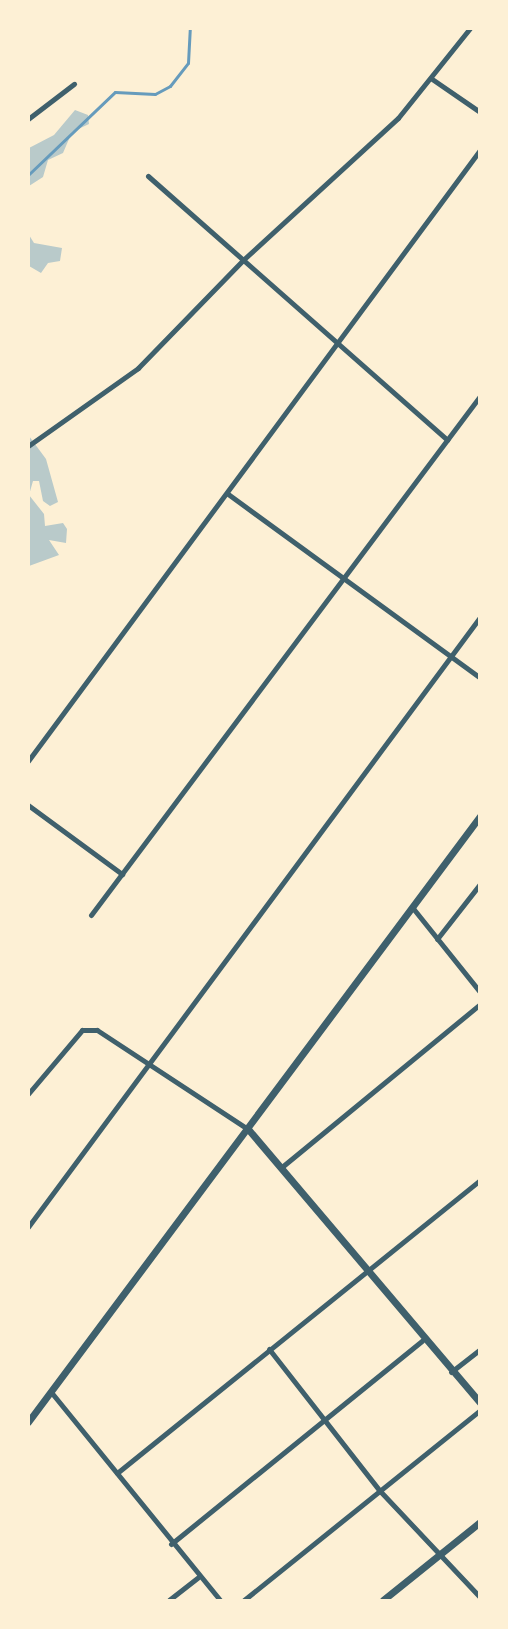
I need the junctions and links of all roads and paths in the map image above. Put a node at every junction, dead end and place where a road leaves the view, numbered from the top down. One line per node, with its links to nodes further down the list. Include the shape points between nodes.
1 (470, 28): 2 (street)
2 (432, 79): 4 (street); 8 (street, via 390,125)
3 (74, 84): 5 (street)
4 (480, 112)
5 (28, 120)
6 (480, 150): 9 (street)
7 (148, 176): 8 (street)
8 (243, 260): 9 (street); 12 (street, via 138,368)
9 (337, 343): 11 (street); 13 (street)
10 (480, 396): 11 (street)
11 (447, 440): 14 (street)
12 (28, 446)
13 (228, 494): 14 (street); 18 (street)
14 (343, 576): 16 (street); 21 (street)
15 (480, 617): 16 (street)
16 (451, 657): 17 (street); 28 (street)
17 (480, 678)
18 (28, 761)
19 (28, 805): 21 (street)
20 (480, 816): 23 (street)
21 (122, 874): 24 (street)
22 (480, 884): 25 (street)
23 (412, 908): 25 (street); 30 (street)
24 (91, 915)
25 (437, 939): 26 (street)
26 (480, 992)
27 (480, 1004): 31 (street)
28 (147, 1068): 29 (street, via 97,1030 82,1029); 30 (street); 33 (street)
29 (28, 1094)
30 (248, 1129): 31 (street); 39 (street)
31 (283, 1166): 34 (street)
32 (480, 1180): 34 (street)
33 (28, 1227)
34 (369, 1272): 35 (street); 36 (street)
35 (422, 1341): 38 (street); 42 (street)
36 (269, 1349): 42 (street); 44 (street)
37 (480, 1349): 38 (street)
38 (451, 1372): 40 (street)
39 (51, 1392): 43 (street); 44 (street)
40 (480, 1402)
41 (480, 1410): 45 (street)
42 (323, 1421): 45 (street); 47 (street)
43 (28, 1422)
44 (117, 1473): 47 (street)
45 (380, 1491): 48 (street); 53 (street)
46 (480, 1522): 48 (street)
47 (171, 1544): 49 (street)
48 (440, 1554): 50 (street); 54 (street)
49 (198, 1577): 51 (street); 52 (street)
50 (480, 1597)
51 (169, 1600)
52 (220, 1600)
53 (244, 1600)
54 (383, 1600)

